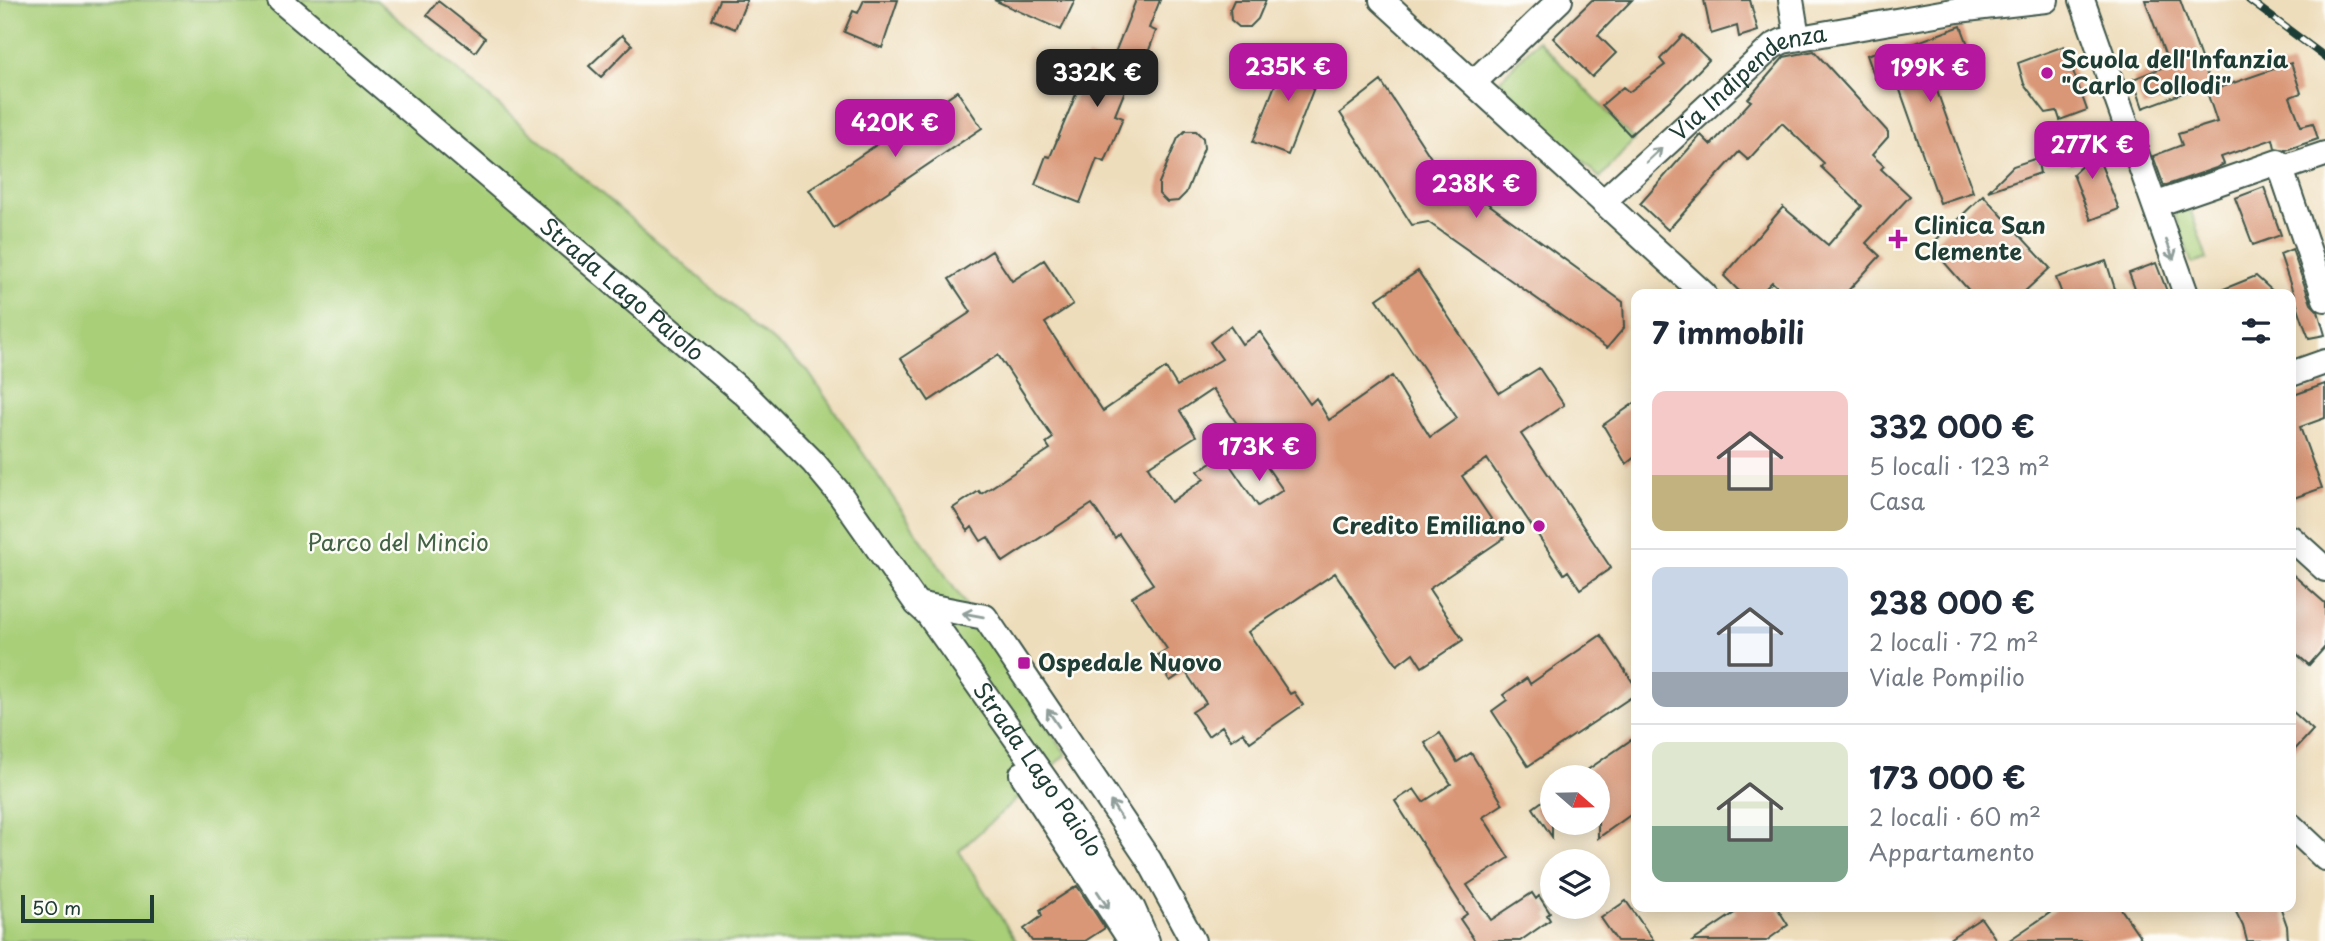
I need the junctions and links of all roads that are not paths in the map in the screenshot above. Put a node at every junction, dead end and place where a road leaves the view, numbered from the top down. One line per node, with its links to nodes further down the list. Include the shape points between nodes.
1 (1382, 0): 8 (street)
2 (1560, 0): 8 (street)
3 (1791, 0): 7 (street)
4 (2046, 0): 7 (street, Via Indipendenza)
5 (2082, 0): 15 (street, one-way to 15)
6 (286, 3): 21 (street, Strada Lago Paiolo, via 745,394 827,478)
7 (1797, 37): 12 (street, Via Indipendenza, one-way to 7, via 1773,46)
8 (1474, 82): 12 (street)
9 (2325, 145): 11 (street)
10 (2325, 154): 11 (street)
11 (2279, 165): 13 (street); 16 (street)
12 (1603, 202): 14 (street)
13 (2160, 203)
14 (1699, 289)
15 (2184, 289)
16 (2325, 299)
17 (2325, 362): 18 (street)
18 (2296, 372)
19 (2296, 543): 20 (street)
20 (2325, 569)
21 (917, 604): 23 (street, one-way to 21, via 985,617); 25 (street, Strada Lago Paiolo); 26 (street, Strada Lago Paiolo, one-way to 26, via 922,619)
22 (2296, 831): 24 (street)
23 (1140, 847): 25 (street); 28 (street)
24 (2325, 858)
25 (1107, 870): 27 (street, Strada Lago Paiolo, via 1133,909)
26 (1131, 941)
27 (1147, 941)
28 (1193, 941)

